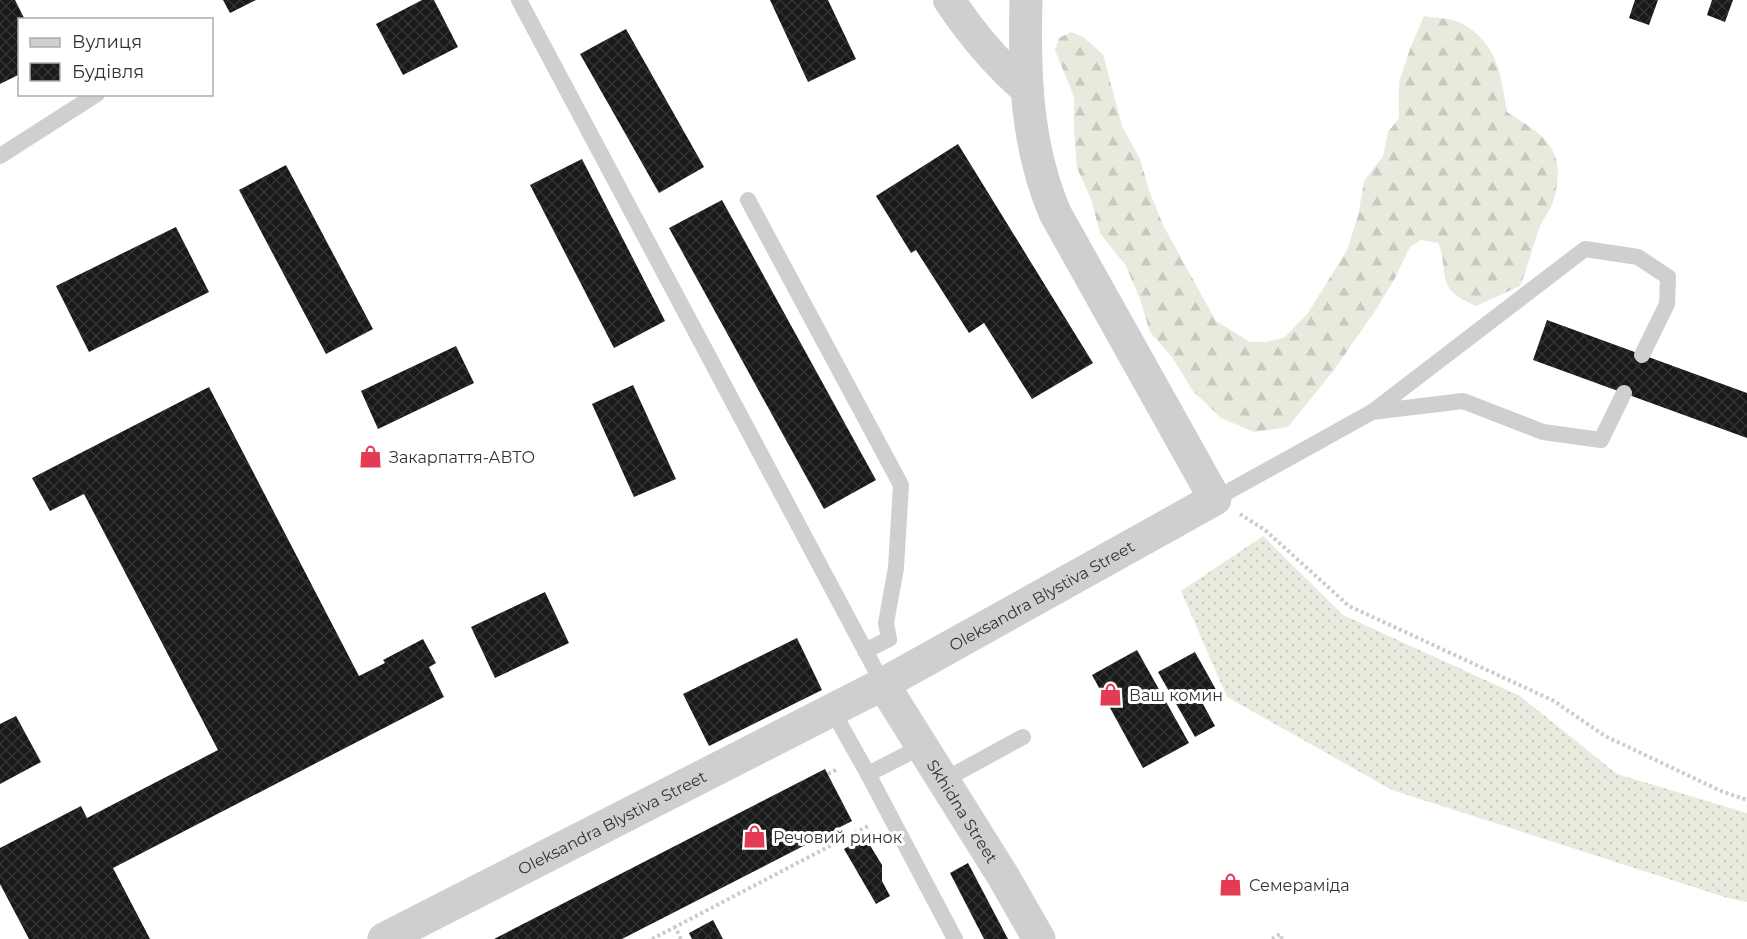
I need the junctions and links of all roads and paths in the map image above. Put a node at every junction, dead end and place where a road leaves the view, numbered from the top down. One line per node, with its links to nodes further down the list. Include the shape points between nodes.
1 (519, 0): 12 (lane)
2 (949, 0): 4 (street, via 1000,66)
3 (1026, 0): 4 (street, via 1024,51)
4 (1028, 91): 11 (street, via 1034,151 1055,213)
5 (94, 96): 6 (lane)
6 (0, 156)
7 (748, 200): 12 (lane, via 902,485 896,568 886,623 889,639)
8 (1642, 355): 10 (lane, via 1667,304 1668,277 1638,257 1585,249)
9 (1624, 393): 10 (lane, via 1601,440 1543,432 1463,401)
10 (1372, 412): 11 (lane)
11 (1215, 499): 13 (street, Oleksandra Blystiva Street); 19 (path, via 1265,530 1349,606 1554,701 1605,736)
12 (865, 651): 13 (lane)
13 (883, 684): 14 (street, Oleksandra Blystiva Street); 16 (street, Skhidna Street)
14 (832, 710): 17 (lane); 22 (street, Oleksandra Blystiva Street)
15 (1023, 737): 18 (lane)
16 (923, 746): 17 (lane); 18 (street, Skhidna Street)
17 (868, 774): 20 (lane)
18 (944, 780): 26 (street, Skhidna Street)
19 (1747, 800)
20 (889, 815): 21 (path); 25 (lane)
21 (675, 927): 23 (path); 24 (path)
22 (384, 939)
23 (652, 939)
24 (681, 939)
25 (954, 939)
26 (1039, 939)
27 (1272, 939): 28 (path, via 1280,934)
28 (1282, 939)

